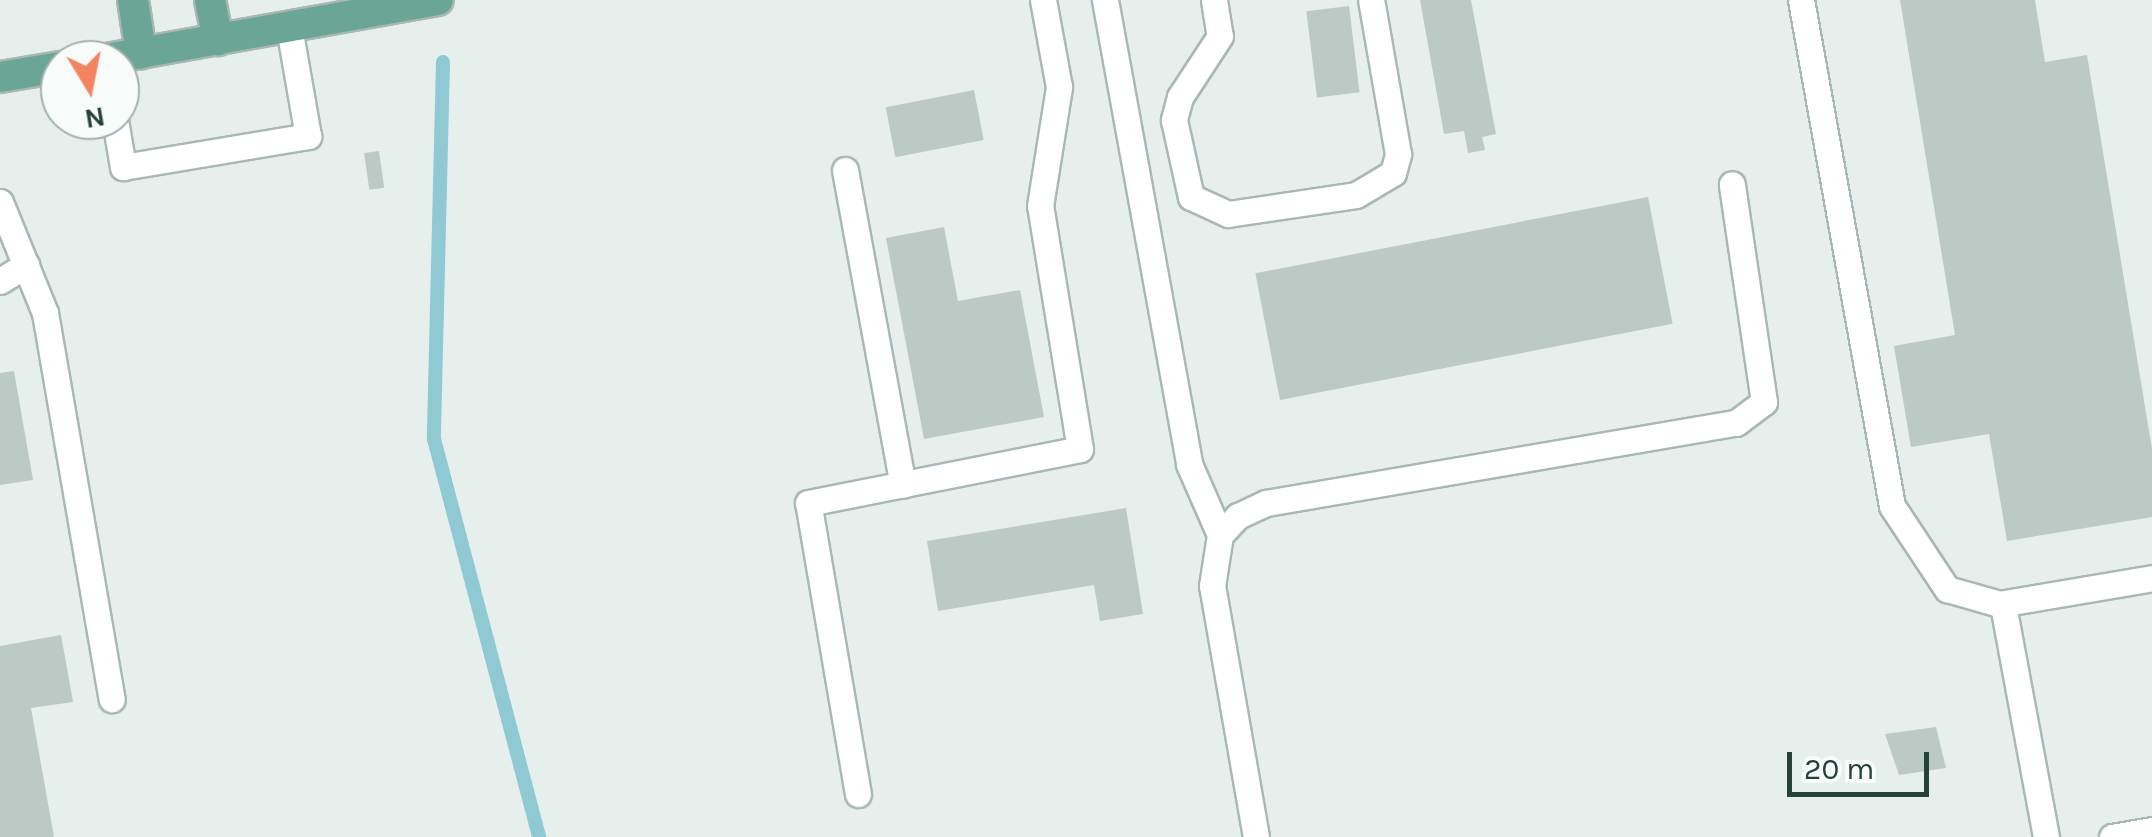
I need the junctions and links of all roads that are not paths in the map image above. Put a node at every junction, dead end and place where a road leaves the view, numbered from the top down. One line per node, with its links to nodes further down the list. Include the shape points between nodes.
1 (133, 0): 10 (main road)
2 (210, 0): 11 (main road)
3 (438, 0): 9 (main road)
4 (1043, 0): 21 (lane, via 1059,88 1040,206 1080,450)
5 (1106, 0): 22 (lane, via 1188,464)
6 (1214, 0): 7 (lane, via 1220,36 1180,96 1174,120 1191,197 1228,214 1356,195 1393,173 1398,154)
7 (1371, 0)
8 (1801, 0): 24 (lane, via 1892,506 1947,589)
9 (289, 27): 11 (main road); 15 (lane, via 308,136 123,168)
10 (138, 40)
11 (218, 40): 12 (main road)
12 (140, 53)
13 (40, 70): 14 (main road)
14 (0, 77)
15 (118, 140)
16 (845, 170): 21 (lane)
17 (1732, 184): 22 (lane, via 1764,402 1736,423 1266,503)
18 (0, 202): 19 (lane)
19 (26, 265): 20 (lane); 25 (lane, via 45,312)
20 (0, 281)
21 (903, 485): 26 (lane, via 808,503)
22 (1220, 534): 28 (lane, via 1212,586)
23 (2152, 578): 24 (lane)
24 (1999, 604): 29 (lane)
25 (112, 700)
26 (858, 794)
27 (2152, 830): 30 (lane)
28 (1256, 837)
29 (2046, 837)
30 (2112, 837)

